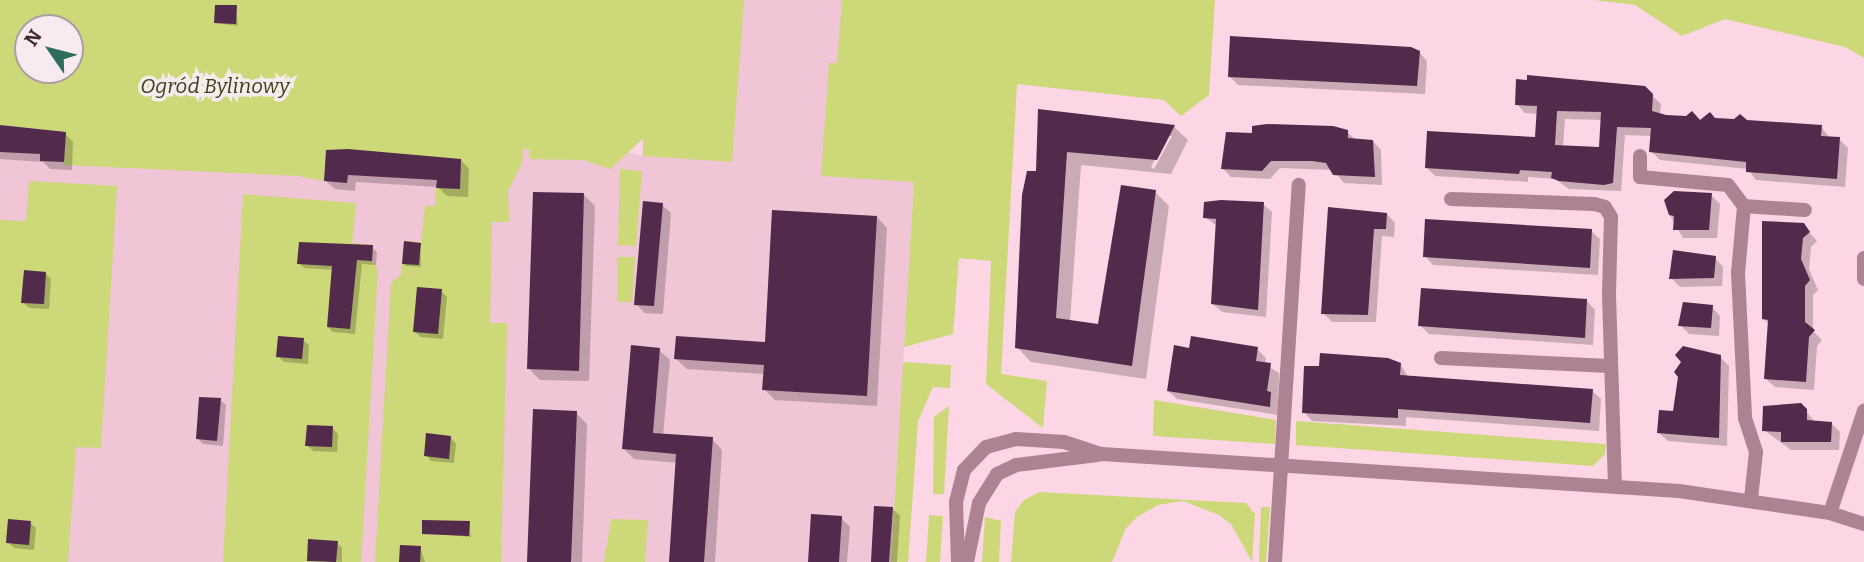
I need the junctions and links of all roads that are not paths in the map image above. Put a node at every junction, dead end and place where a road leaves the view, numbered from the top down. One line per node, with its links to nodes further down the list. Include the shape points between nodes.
1 (1640, 156): 4 (street, via 1640,177 1728,185)
2 (1299, 184): 12 (street)
3 (1451, 199): 9 (street, via 1605,207 1612,228)
4 (1744, 206): 5 (street); 14 (street, via 1738,273 1745,418 1756,452)
5 (1805, 210)
6 (1864, 258): 7 (street)
7 (1864, 279)
8 (1441, 358): 9 (street)
9 (1610, 366): 13 (street, via 1615,399)
10 (1864, 411): 15 (street)
11 (1102, 454): 12 (street); 17 (street, via 1064,442 1016,439 994,442 979,453 957,485); 18 (street, via 1016,465 997,474 979,503)
12 (1282, 465): 13 (street); 19 (street)
13 (1615, 486): 14 (street)
14 (1751, 499): 15 (street)
15 (1830, 513): 16 (street)
16 (1864, 524)
17 (958, 562)
18 (967, 562)
19 (1275, 562)

